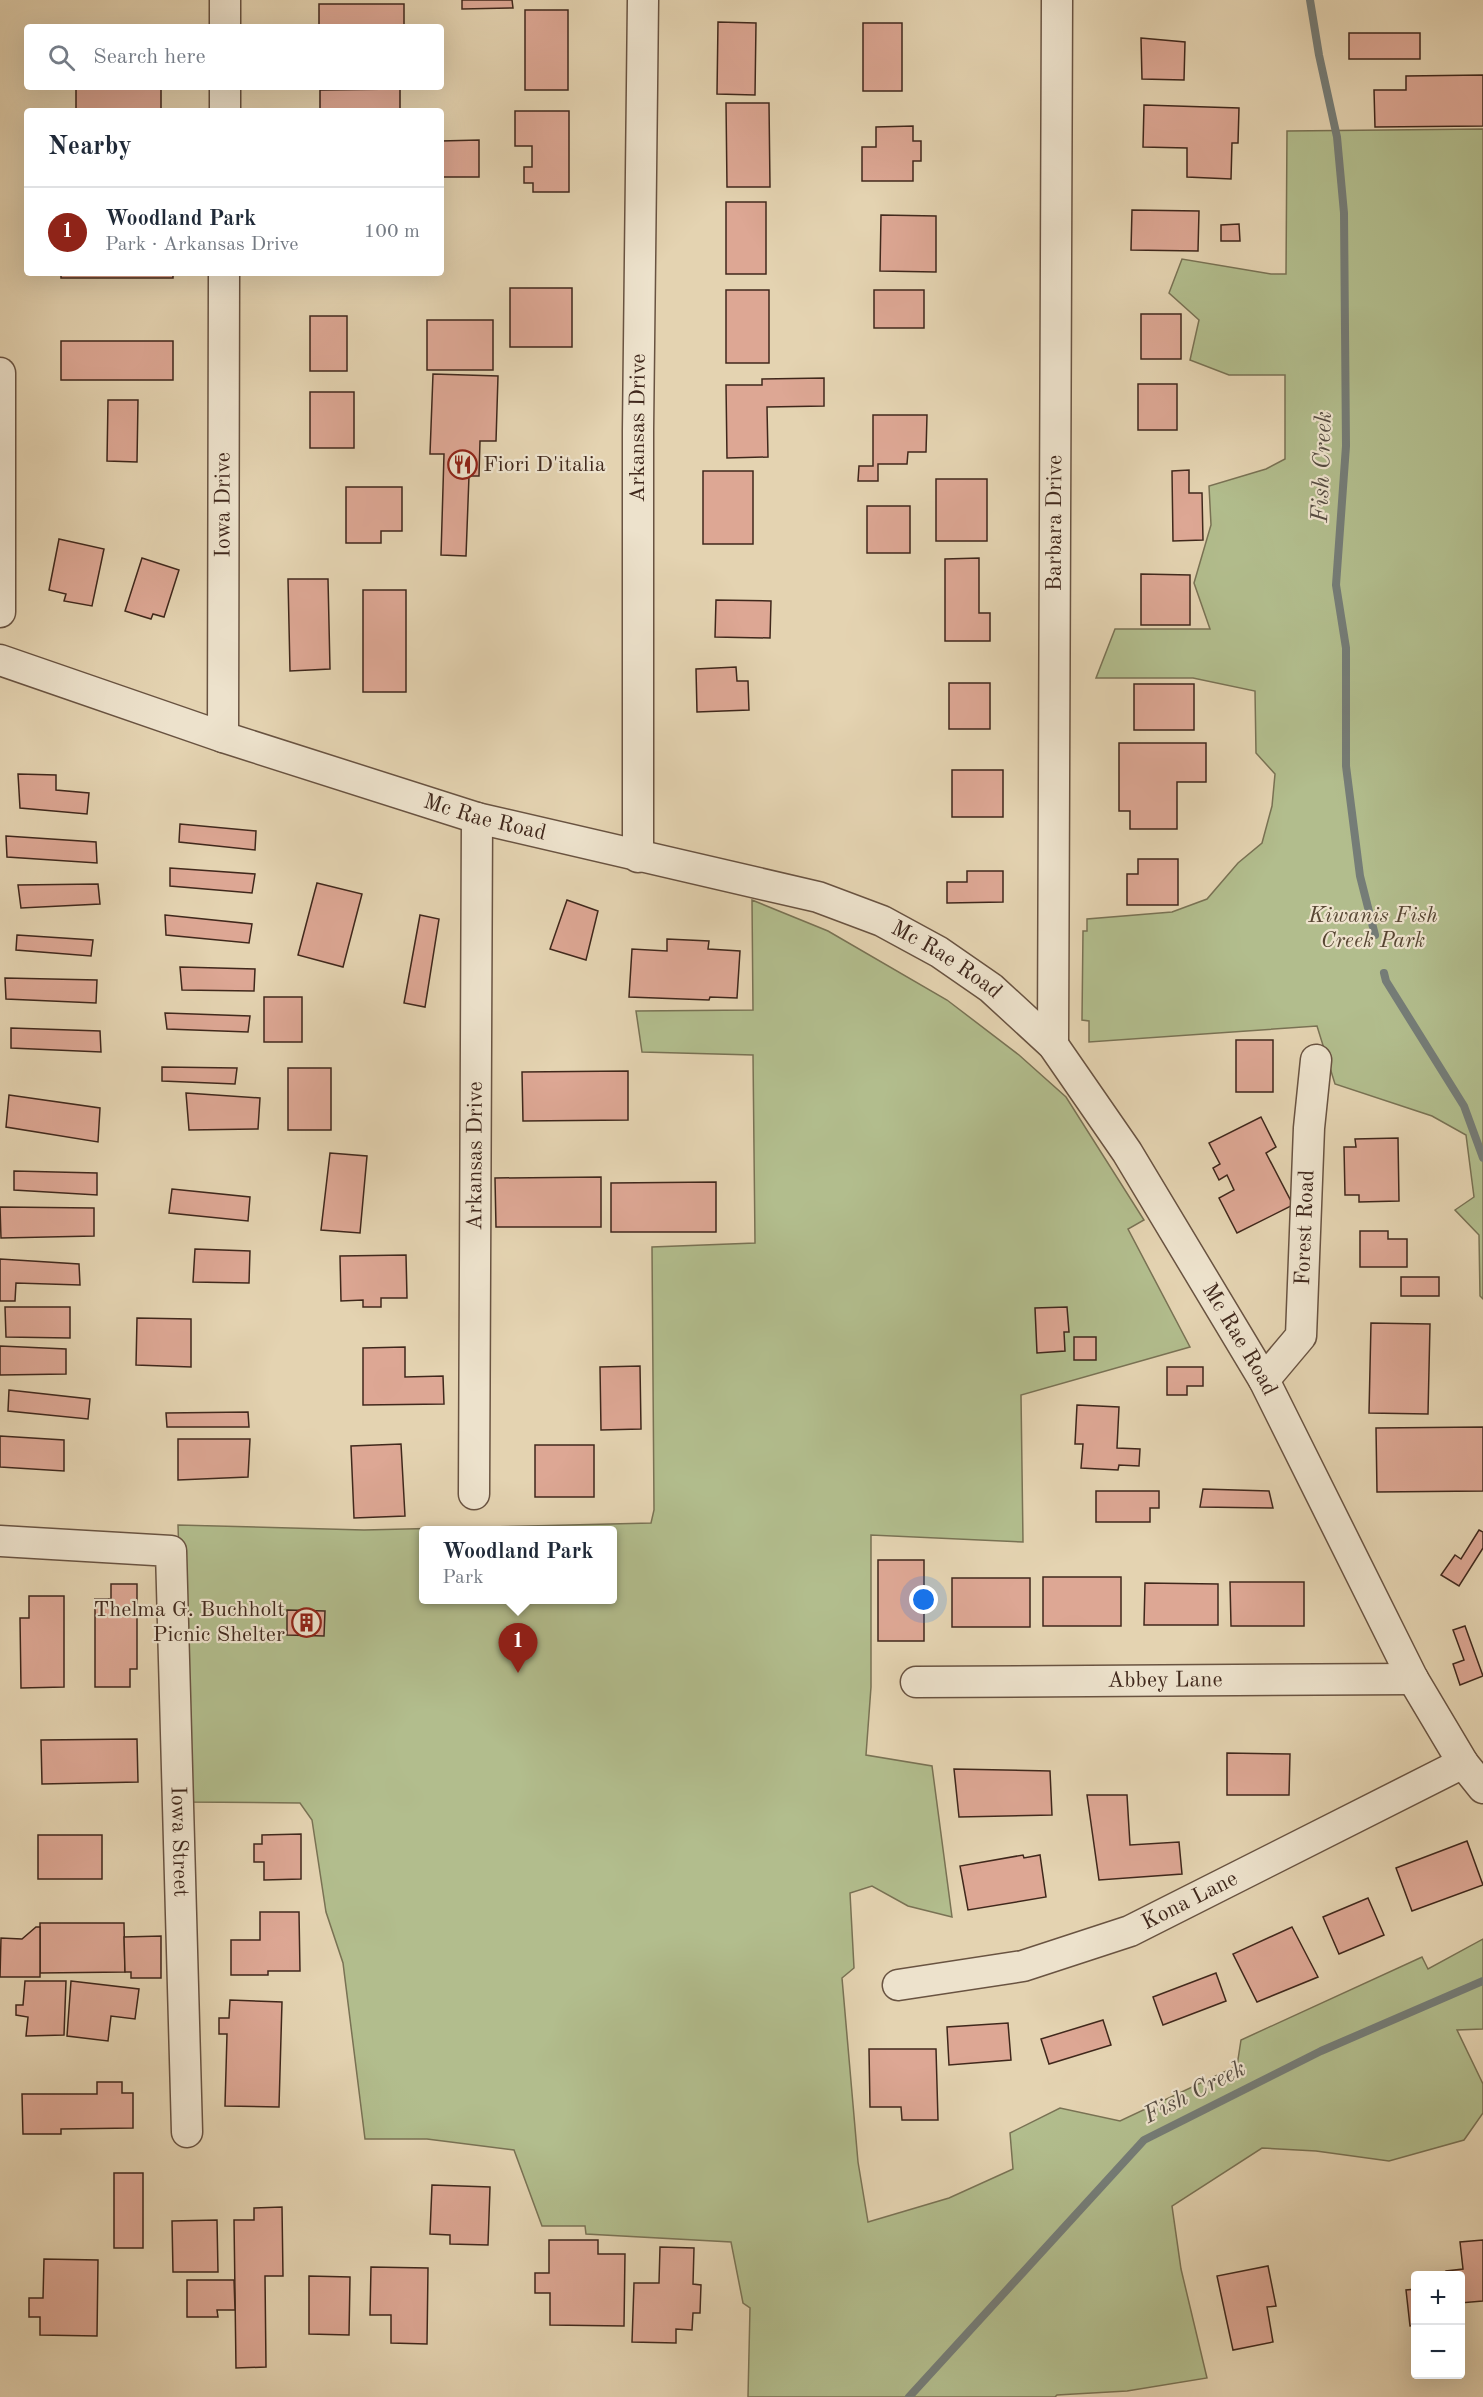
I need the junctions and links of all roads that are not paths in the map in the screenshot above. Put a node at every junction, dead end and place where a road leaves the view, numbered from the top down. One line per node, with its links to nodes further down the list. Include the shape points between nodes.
1 (225, 0): 4 (street)
2 (643, 0): 13 (street, Arkansas Drive)
3 (1057, 0): 14 (street, Barbara Drive)
4 (225, 24)
5 (225, 90): 6 (street)
6 (225, 108)
7 (224, 276): 11 (street, Iowa Drive)
8 (0, 373): 9 (street)
9 (0, 612)
10 (0, 660): 11 (street, Mc Rae Road)
11 (223, 737): 12 (street, Mc Rae Road)
12 (477, 818): 13 (street, Mc Rae Road); 17 (street, Arkansas Drive)
13 (638, 857): 14 (street, Mc Rae Road, via 818,897 882,921 939,952 991,988)
14 (1053, 1045): 16 (street, Mc Rae Road, via 1127,1152)
15 (1316, 1060): 16 (street, Forest Road, via 1309,1128 1301,1336)
16 (1264, 1380): 19 (street, Mc Rae Road)
17 (474, 1494)
18 (0, 1541): 24 (street, Iowa Street, via 171,1551)
19 (1413, 1679): 20 (street, Abbey Lane); 21 (street, Mc Rae Road)
20 (916, 1682)
21 (1463, 1763): 22 (street, Mc Rae Road); 23 (street, Kona Lane, via 1130,1931 1023,1966)
22 (1483, 1788)
23 (898, 1985)
24 (187, 2132)

